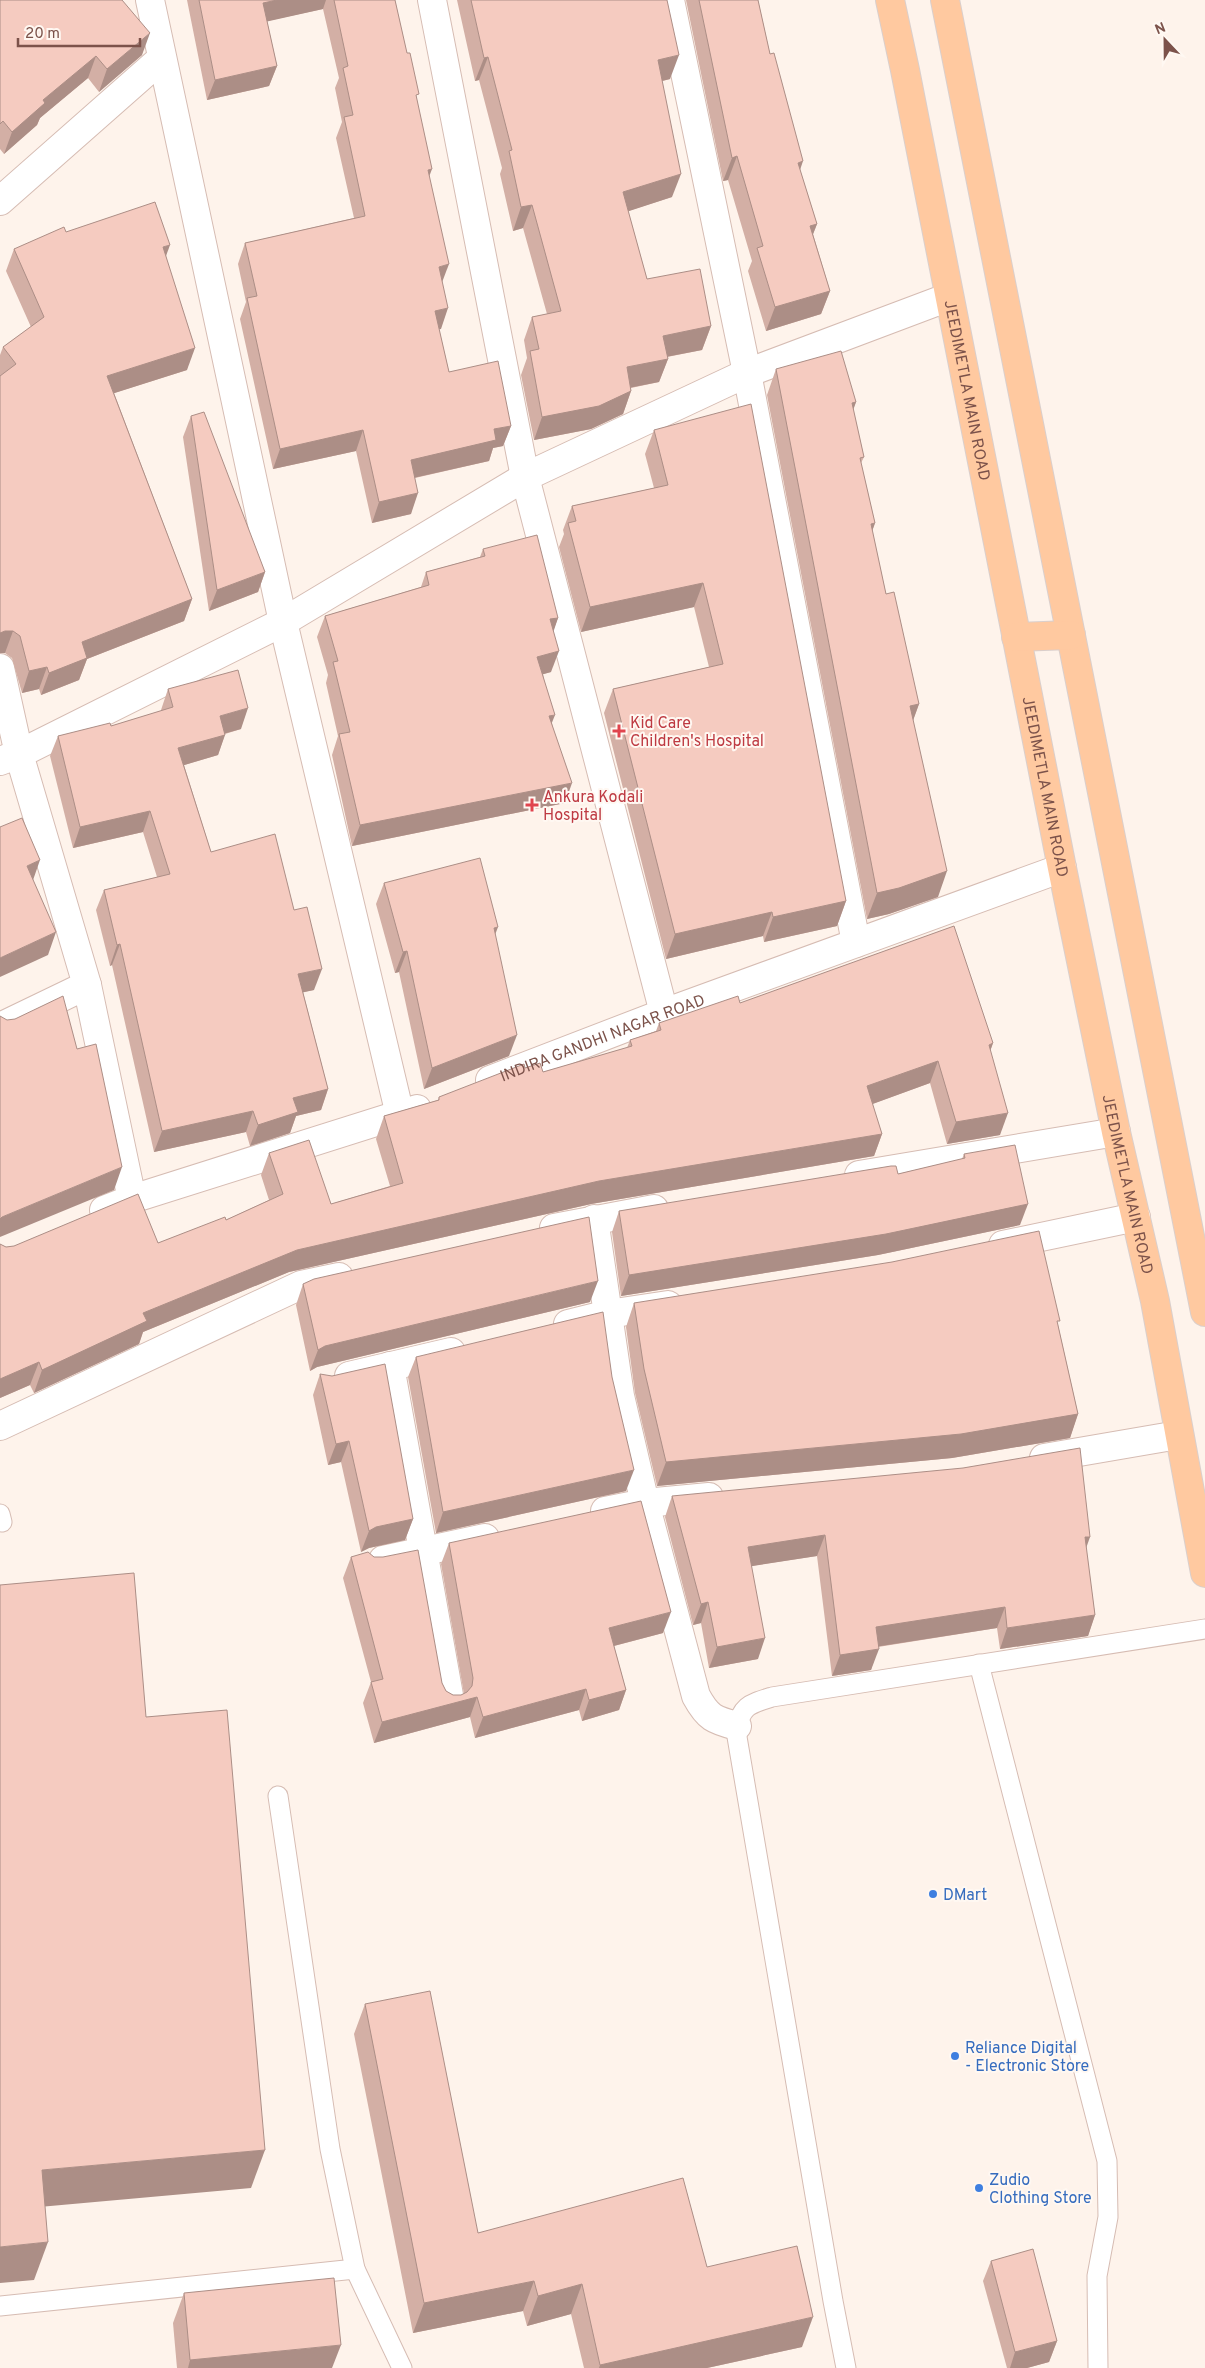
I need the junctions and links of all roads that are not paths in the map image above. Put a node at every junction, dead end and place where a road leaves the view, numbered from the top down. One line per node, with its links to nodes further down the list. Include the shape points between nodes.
1 (150, 0): 6 (street)
2 (432, 0): 10 (street)
3 (670, 0): 9 (street)
4 (890, 0): 8 (main road, JEEDIMETLA MAIN ROAD)
5 (945, 0): 12 (main road)
6 (161, 59): 7 (street); 11 (street)
7 (0, 201)
8 (949, 297): 9 (street); 13 (main road, JEEDIMETLA MAIN ROAD)
9 (747, 373): 10 (street); 17 (street)
10 (525, 477): 11 (street); 19 (street)
11 (283, 622): 15 (street); 23 (street)
12 (1071, 635): 13 (main road); 35 (main road)
13 (1016, 637): 16 (main road, JEEDIMETLA MAIN ROAD)
14 (0, 668): 15 (street)
15 (9, 758): 18 (street)
16 (1062, 868): 17 (street, INDIRA GANDHI NAGAR ROAD); 24 (main road, JEEDIMETLA MAIN ROAD)
17 (856, 943): 19 (street, INDIRA GANDHI NAGAR ROAD)
18 (87, 985): 20 (street); 26 (street)
19 (664, 1013): 21 (street, INDIRA GANDHI NAGAR ROAD)
20 (0, 1027)
21 (464, 1090)
22 (436, 1101): 23 (street)
23 (400, 1115): 26 (street)
24 (1116, 1132): 25 (street); 28 (main road, JEEDIMETLA MAIN ROAD)
25 (831, 1180)
26 (132, 1199): 30 (street)
27 (683, 1204): 29 (street)
28 (1136, 1218): 32 (street); 42 (main road, JEEDIMETLA MAIN ROAD, via 1155,1301)
29 (594, 1219): 31 (street); 36 (street)
30 (79, 1221)
31 (528, 1234)
32 (979, 1250)
33 (367, 1270): 41 (street, via 301,1285)
34 (696, 1300): 36 (street)
35 (1205, 1312)
36 (608, 1314): 37 (street); 45 (street, via 620,1396)
37 (542, 1330)
38 (475, 1346): 39 (street)
39 (390, 1366): 40 (street); 48 (street)
40 (321, 1382)
41 (0, 1426)
42 (1178, 1435): 43 (street); 50 (main road, JEEDIMETLA MAIN ROAD)
43 (1022, 1461)
44 (732, 1494): 45 (street)
45 (645, 1503): 46 (street); 54 (street, via 696,1696 705,1713)
46 (578, 1518)
47 (510, 1532): 48 (street)
48 (423, 1551): 49 (street); 53 (street)
49 (372, 1563)
50 (1205, 1573)
51 (1205, 1629): 52 (lane)
52 (980, 1664): 54 (lane, via 772,1697 750,1704 740,1714); 60 (lane, via 1106,2161 1108,2217 1098,2276)
53 (450, 1701)
54 (737, 1726): 59 (lane)
55 (278, 1796): 56 (lane, via 330,2150)
56 (355, 2269): 57 (lane); 58 (lane)
57 (0, 2306)
58 (402, 2368)
59 (846, 2368)
60 (1098, 2368)

